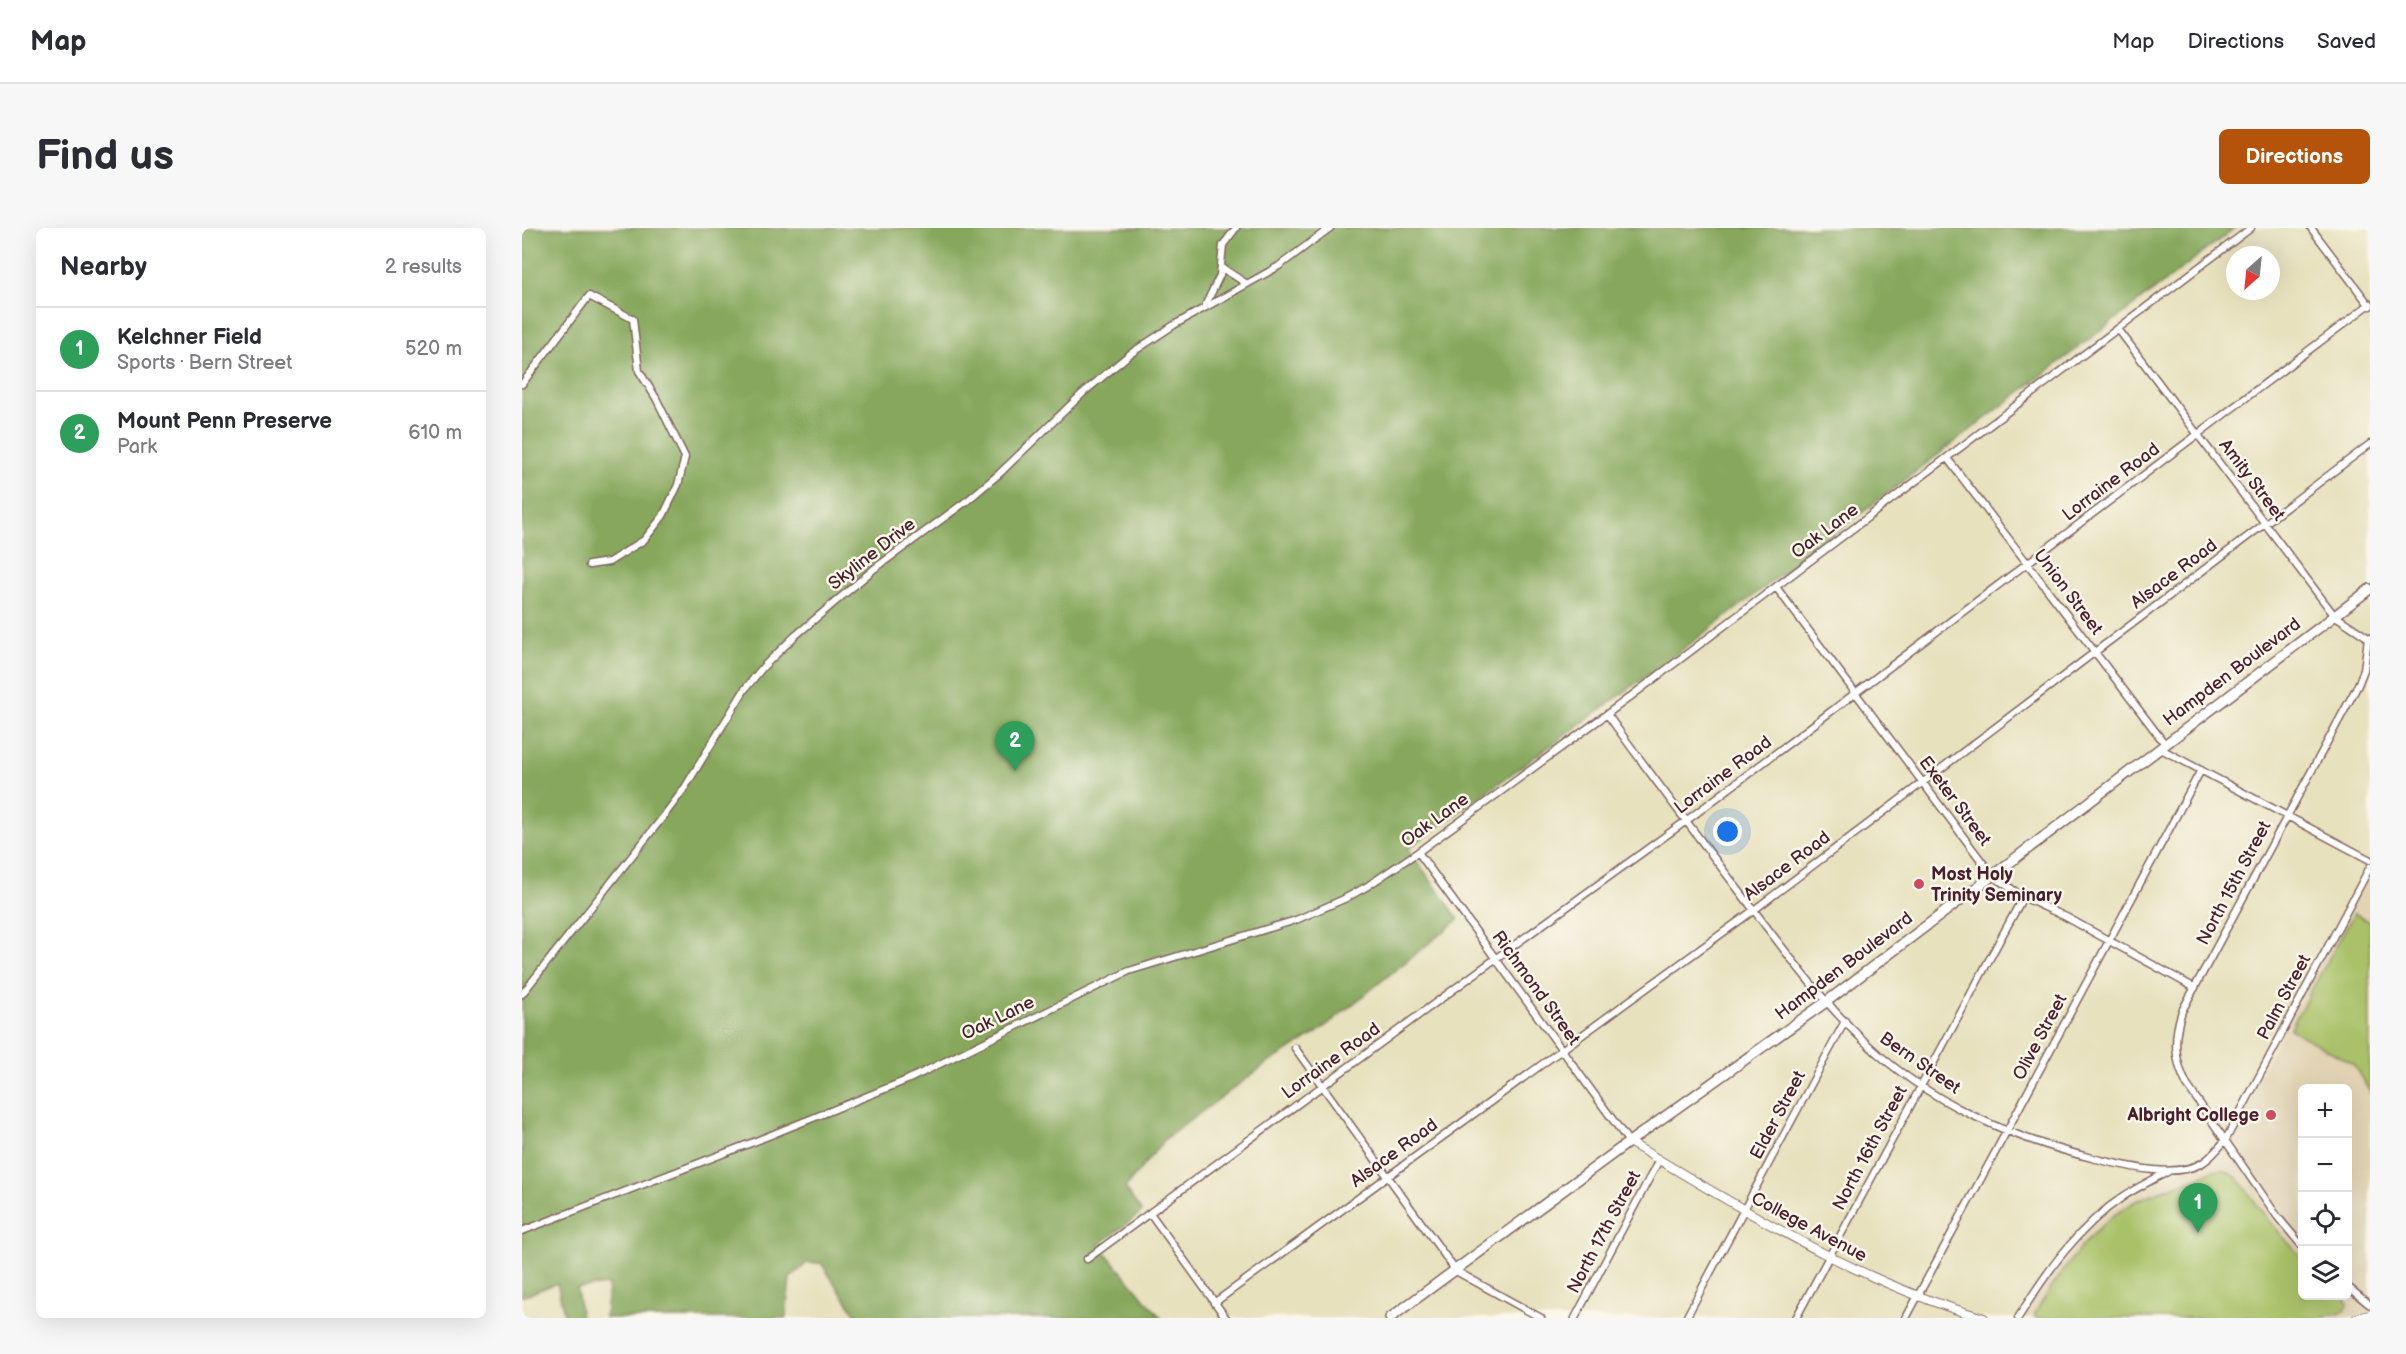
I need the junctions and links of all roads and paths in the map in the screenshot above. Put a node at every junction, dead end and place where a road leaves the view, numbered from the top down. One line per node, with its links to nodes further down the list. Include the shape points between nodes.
1 (1236, 228): 5 (street, via 1223,244)
2 (1330, 228): 6 (street, Skyline Drive, via 1294,256)
3 (2251, 228): 9 (street, Oak Lane)
4 (2311, 228): 7 (street)
5 (1221, 267): 6 (street); 8 (street)
6 (1247, 284): 8 (street, Skyline Drive)
7 (2370, 306): 11 (street, Lorraine Road)
8 (1204, 309): 38 (street, Skyline Drive, via 1149,341 1100,378 984,487 874,569 771,659 739,698 663,817)
9 (2118, 329): 11 (street, Amity Street); 13 (street, Oak Lane)
10 (522, 384): 16 (street, via 589,296 633,319 639,371 685,458 678,485 663,516 644,540 609,562)
11 (2199, 435): 14 (street, Amity Street); 15 (street, Lorraine Road)
12 (2370, 444): 14 (street, Alsace Road)
13 (1947, 458): 15 (street, Union Street); 17 (street, Oak Lane)
14 (2266, 523): 19 (street, Amity Street); 21 (street, Alsace Road)
15 (2028, 563): 21 (street, Union Street); 22 (street, Lorraine Road)
16 (589, 565)
17 (1776, 587): 22 (street, Exeter Street); 23 (street, Oak Lane)
18 (2370, 589): 19 (main road, Hampden Boulevard)
19 (2334, 615): 20 (street, Amity Street); 24 (main road, Hampden Boulevard)
20 (2369, 638): 27 (street, North 15th Street, via 2358,685)
21 (2095, 652): 24 (street, Union Street); 26 (street, Alsace Road)
22 (1857, 693): 26 (street, Exeter Street); 28 (street, Lorraine Road)
23 (1607, 714): 28 (street, Bern Street); 29 (street, Oak Lane)
24 (2162, 746): 25 (street, Union Street); 32 (main road, Hampden Boulevard)
25 (2201, 770): 27 (street, Union Street); 35 (street, Olive Street)
26 (1923, 783): 32 (street, Exeter Street); 34 (street, Alsace Road)
27 (2287, 816): 30 (street, Union Street); 37 (street, North 15th Street)
28 (1686, 821): 34 (street, Bern Street); 36 (street, Lorraine Road)
29 (1419, 852): 36 (street, Richmond Street); 53 (street, Oak Lane, via 1366,887 1316,913 1129,971 907,1080)
30 (2370, 860)
31 (2370, 867): 46 (street, Palm Street)
32 (1992, 875): 33 (street, Exeter Street); 39 (main road, Hampden Boulevard)
33 (2023, 897): 35 (street, Exeter Street); 43 (street, North 16th Street)
34 (1754, 910): 39 (street, Bern Street); 42 (street, Alsace Road)
35 (2109, 942): 37 (street, Exeter Street); 45 (street, Olive Street)
36 (1495, 959): 42 (street, Richmond Street); 44 (street, Lorraine Road)
37 (2195, 987): 46 (street, North 15th Street, via 2177,1025 2179,1069)
38 (522, 994)
39 (1826, 1002): 40 (street, Bern Street); 47 (main road, Hampden Boulevard)
40 (1845, 1021): 43 (street, Bern Street, via 1864,1042); 51 (street, Elder Street)
41 (1294, 1048): 44 (street)
42 (1561, 1049): 47 (street, Richmond Street); 50 (street, Alsace Road)
43 (1921, 1085): 45 (street, Bern Street); 55 (street, North 16th Street)
44 (1322, 1086): 50 (street); 52 (street, Lorraine Road)
45 (2007, 1131): 49 (street, Bern Street, via 2082,1155); 59 (street, Olive Street)
46 (2225, 1141): 49 (street, Bern Street, via 2204,1162 2186,1170); 54 (street)
47 (1629, 1142): 48 (street, College Avenue); 57 (main road, Hampden Boulevard)
48 (1659, 1160): 51 (street, College Avenue); 66 (street, North 17th Street)
49 (2169, 1171): 71 (street, via 2125,1195 2078,1234 2050,1268)
50 (1388, 1176): 57 (street); 60 (street, Alsace Road)
51 (1744, 1209): 55 (street, College Avenue); 67 (street, Elder Street)
52 (1150, 1213): 56 (street, Lorraine Road); 60 (street)
53 (522, 1231)
54 (2298, 1241)
55 (1830, 1255): 59 (street, College Avenue); 68 (street, North 16th Street)
56 (1087, 1259)
57 (1456, 1271): 64 (main road, Hampden Boulevard); 65 (street)
58 (2352, 1290): 61 (street)
59 (1917, 1297): 69 (street, Olive Street); 70 (street, College Avenue)
60 (1214, 1303): 63 (street)
61 (2370, 1305)
62 (2370, 1315): 72 (street)
63 (1226, 1318)
64 (1390, 1318)
65 (1541, 1318)
66 (1575, 1318)
67 (1686, 1318)
68 (1796, 1318)
69 (1906, 1318)
70 (1984, 1318)
71 (2018, 1318)
72 (2357, 1318)

